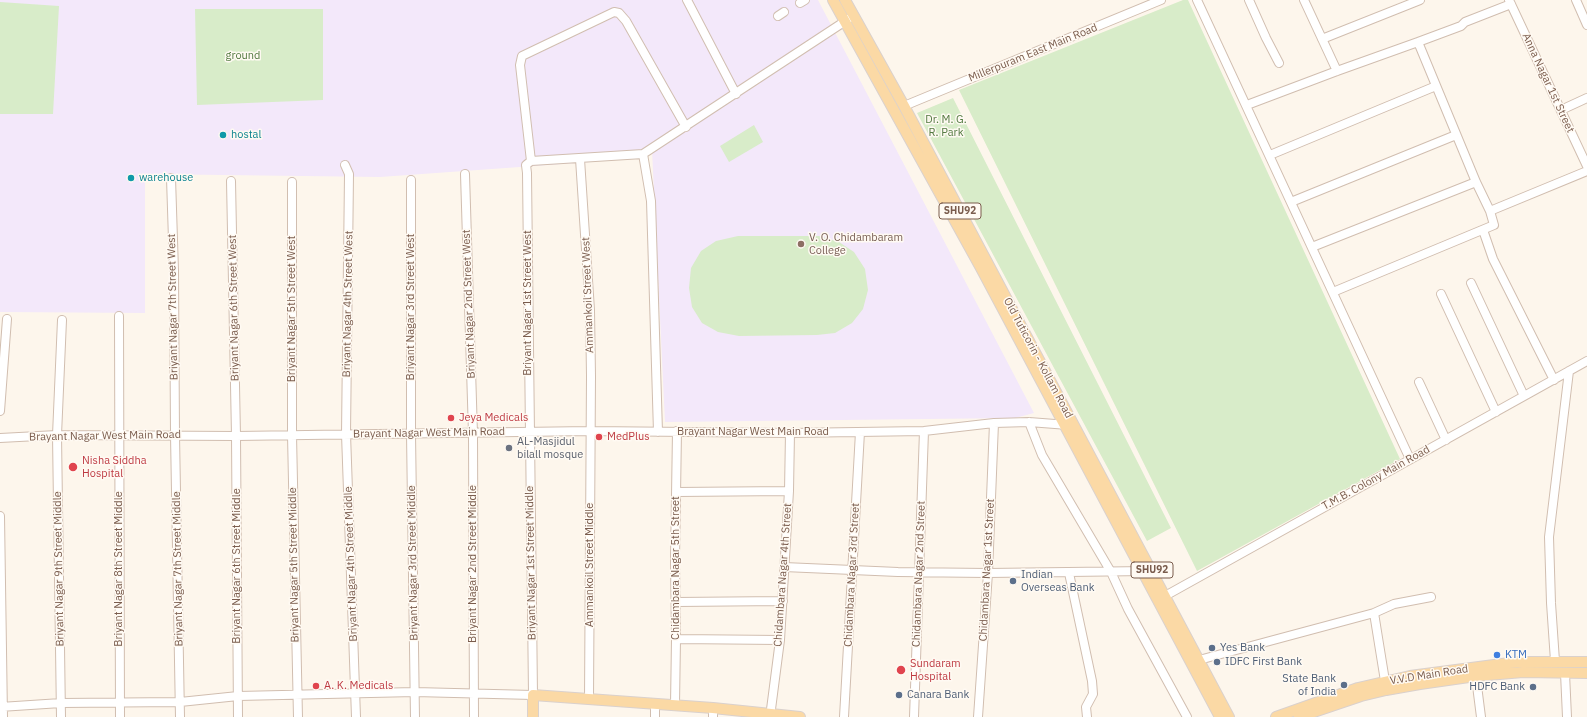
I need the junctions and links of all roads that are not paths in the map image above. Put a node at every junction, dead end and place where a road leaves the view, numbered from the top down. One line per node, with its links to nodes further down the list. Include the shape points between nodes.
1 (833, 0): 12 (main road)
2 (845, 0): 11 (main road, Old Tuticorin - Kollam Road / SHU92)
3 (1161, 0): 21 (street, Millerpuram East Main Road)
4 (1197, 0): 22 (street)
5 (1249, 0): 16 (street)
6 (1304, 0): 14 (street)
7 (1420, 0): 14 (street)
8 (1576, 0): 13 (street)
9 (689, 1): 19 (street)
10 (1510, 2): 15 (street, via 1461,26); 23 (street, Anna Nagar 1st Street)
11 (854, 15): 12 (street); 21 (main road, Old Tuticorin - Kollam Road / SHU92)
12 (845, 21): 19 (street); 58 (main road)
13 (1587, 25)
14 (1322, 39): 17 (street)
15 (1418, 42): 17 (street); 18 (street)
16 (1279, 63)
17 (1337, 70): 22 (street)
18 (1436, 86): 25 (street); 27 (street)
19 (736, 94): 24 (street)
20 (1587, 98): 23 (street)
21 (904, 106): 58 (main road, Old Tuticorin - Kollam Road / SHU92)
22 (1247, 106): 27 (street)
23 (1561, 110): 31 (street, Anna Nagar 1st Street)
24 (686, 127): 26 (street); 29 (street, via 626,21 619,13 614,12 522,56 520,65)
25 (1456, 135): 38 (street); 39 (street)
26 (643, 154): 28 (street); 63 (street, via 651,201)
27 (1270, 155): 39 (street)
28 (580, 159): 29 (street); 59 (street, Ammankoil Street West, via 590,310)
29 (531, 161): 62 (street, Briyant Nagar 1st Street West, via 526,165)
30 (344, 165): 66 (street, Briyant Nagar 4th Street West, via 349,174)
31 (1587, 166)
32 (1587, 171): 40 (street)
33 (465, 174): 68 (street, Briyant Nagar 2nd Street West)
34 (171, 178): 70 (street, Briyant Nagar 7th Street West)
35 (411, 180): 67 (street, Briyant Nagar 3rd Street West)
36 (232, 181): 73 (street, Briyant Nagar 6th Street West)
37 (292, 182): 71 (street, Briyant Nagar 5th Street West)
38 (1476, 182): 40 (street); 42 (street)
39 (1291, 202): 42 (street)
40 (1490, 211): 41 (street, via 1494,226)
41 (1482, 230): 44 (street); 51 (street, via 1493,259)
42 (1312, 247): 44 (street)
43 (1471, 283): 53 (street)
44 (1333, 292): 76 (street)
45 (1442, 294): 55 (street)
46 (119, 316): 72 (street, Briyant Nagar 8th Street Middle)
47 (7, 319): 54 (street)
48 (62, 320): 69 (street, Briyant Nagar 9th Street Middle)
49 (1587, 361): 50 (street, T.M.B. Colony Main Road)
50 (1569, 371): 51 (street, T.M.B. Colony Main Road); 95 (street, via 1549,537)
51 (1554, 380): 53 (street, T.M.B. Colony Main Road)
52 (1419, 382): 75 (street)
53 (1524, 396): 55 (street, T.M.B. Colony Main Road)
54 (0, 411)
55 (1496, 412): 75 (street, T.M.B. Colony Main Road)
56 (1029, 422): 57 (street, Brayant Nagar West Main Road); 58 (street, Brayant Nagar West Main Road); 84 (street, via 1042,455)
57 (994, 423): 61 (street, Brayant Nagar West Main Road); 85 (street, Chidambara Nagar 1st Street)
58 (1069, 425): 82 (main road, Old Tuticorin - Kollam Road / SHU92)
59 (590, 431): 62 (street, Brayant Nagar West Main Road); 63 (street, Brayant Nagar West Main Road); 107 (street, Ammankoil Street Middle)
60 (677, 431): 63 (street, Brayant Nagar West Main Road); 65 (street, Brayant Nagar West Main Road); 78 (street, Chidambara Nagar 5th Street)
61 (924, 431): 64 (street, Brayant Nagar West Main Road); 83 (street, Chidambara Nagar 2nd Street)
62 (529, 432): 68 (street, Brayant Nagar West Main Road); 105 (street, Briyant Nagar 1st Street Middle)
63 (658, 432)
64 (860, 432): 65 (street, Brayant Nagar West Main Road); 81 (street, Chidambara Nagar 3rd Street)
65 (790, 433): 77 (street, Chidambara Nagar 4th Street)
66 (346, 434): 67 (street, Brayant Nagar West Main Road); 71 (street, Brayant Nagar West Main Road); 102 (street, Briyant Nagar 4th Street Middle)
67 (410, 434): 68 (street, Brayant Nagar West Main Road); 101 (street, Briyant Nagar 3rd Street Middle)
68 (472, 434): 103 (street, Briyant Nagar 2nd Street Middle)
69 (57, 435): 72 (street, Brayant Nagar West Main Road); 74 (street, Brayant Nagar West Main Road); 109 (street, Briyant Nagar 9th Street Middle)
70 (175, 435): 72 (street, Brayant Nagar West Main Road); 73 (street, Brayant Nagar West Main Road); 108 (street, Briyant Nagar 7th Street Middle)
71 (292, 435): 73 (street, Brayant Nagar West Main Road); 104 (street, Briyant Nagar 5th Street Middle)
72 (118, 436): 110 (street, Briyant Nagar 8th Street Middle)
73 (236, 436): 106 (street, Briyant Nagar 6th Street Middle)
74 (0, 438)
75 (1446, 440): 76 (street, T.M.B. Colony Main Road)
76 (1410, 460): 87 (street, T.M.B. Colony Main Road)
77 (789, 491): 78 (street); 80 (street, Chidambara Nagar 4th Street)
78 (676, 492): 90 (street, Chidambara Nagar 5th Street)
79 (0, 516): 113 (street)
80 (784, 566): 81 (street); 89 (street, Chidambara Nagar 4th Street)
81 (853, 570): 83 (street); 128 (street, Chidambara Nagar 3rd Street)
82 (1147, 571): 84 (street); 87 (main road, Old Tuticorin - Kollam Road / SHU92); 133 (main road)
83 (919, 572): 85 (street); 129 (street, Chidambara Nagar 2nd Street)
84 (1111, 572): 86 (street); 132 (street, via 1128,609)
85 (988, 573): 86 (street); 130 (street, Chidambara Nagar 1st Street)
86 (1069, 573): 131 (street, via 1092,681 1093,694 1086,707)
87 (1165, 596): 94 (main road, Old Tuticorin - Kollam Road / SHU92)
88 (1431, 597): 91 (street, via 1394,604)
89 (783, 601): 90 (street); 93 (street, Chidambara Nagar 4th Street)
90 (676, 602): 92 (street, Chidambara Nagar 5th Street)
91 (1374, 613): 94 (street); 100 (street)
92 (676, 639): 93 (street); 112 (street, Chidambara Nagar 5th Street)
93 (780, 640): 115 (street, Chidambara Nagar 4th Street)
94 (1199, 660): 134 (main road, Old Tuticorin - Kollam Road / SHU92)
95 (1555, 661): 96 (main road, V.V.D Main Road); 97 (main road, V.V.D Main Road, via 1517,662)
96 (1587, 662)
97 (1475, 672): 98 (main road, V.V.D Main Road); 100 (main road, V.V.D Main Road, via 1410,676); 137 (street)
98 (1566, 672): 99 (main road, V.V.D Main Road); 138 (street)
99 (1587, 673)
100 (1386, 686): 135 (main road, V.V.D Main Road, via 1358,688); 136 (main road, V.V.D Main Road)
101 (415, 692): 102 (street); 103 (street); 123 (street, Briyant Nagar 3rd Street Middle)
102 (356, 694): 104 (street); 122 (street, Briyant Nagar 4th Street Middle)
103 (474, 694): 105 (street); 124 (street, Briyant Nagar 2nd Street Middle)
104 (297, 695): 106 (street); 121 (street, Briyant Nagar 5th Street Middle)
105 (533, 695): 107 (main road); 125 (main road)
106 (238, 696): 108 (street); 120 (street, Briyant Nagar 6th Street Middle)
107 (590, 699): 111 (main road)
108 (180, 702): 110 (street); 119 (street, Briyant Nagar 7th Street Middle)
109 (61, 703): 110 (street); 113 (street); 117 (street, Briyant Nagar 9th Street Middle)
110 (120, 703): 118 (street, Briyant Nagar 8th Street Middle)
111 (655, 704): 112 (main road); 126 (street)
112 (675, 705): 114 (main road)
113 (2, 707): 116 (street)
114 (713, 713): 115 (main road)
115 (770, 716): 127 (main road)
116 (3, 717)
117 (61, 717)
118 (120, 717)
119 (180, 717)
120 (238, 717)
121 (298, 717)
122 (356, 717)
123 (415, 717)
124 (474, 717)
125 (533, 717)
126 (655, 717)
127 (800, 717)
128 (844, 717)
129 (914, 717)
130 (978, 717)
131 (1087, 717)
132 (1187, 717)
133 (1220, 717)
134 (1229, 717)
135 (1276, 717)
136 (1299, 717)
137 (1481, 717)
138 (1567, 717)

